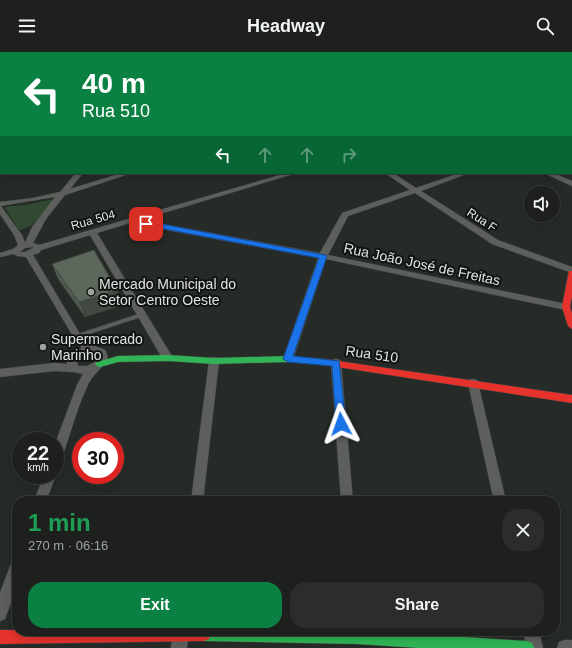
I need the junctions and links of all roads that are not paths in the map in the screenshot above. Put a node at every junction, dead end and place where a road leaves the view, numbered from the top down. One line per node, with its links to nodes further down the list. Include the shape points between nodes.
1 (79, 174): 11 (street)
2 (103, 174): 8 (street)
3 (126, 174): 8 (street)
4 (291, 174): 14 (street, Rua 504)
5 (390, 174): 10 (street, Rua F)
6 (463, 174): 10 (street)
7 (549, 174): 9 (street)
8 (108, 179): 11 (street)
9 (572, 184)
10 (414, 190): 22 (street, via 345,215); 23 (street, Rua F, via 495,242)
11 (64, 193): 12 (street); 15 (street)
12 (0, 204)
13 (0, 208): 17 (street)
14 (131, 221): 16 (street, Rua 504); 22 (street, Rua João José de Freitas)
15 (39, 222): 17 (street); 18 (street)
16 (92, 232): 19 (street, Rua 504); 25 (street)
17 (18, 235): 18 (street)
18 (22, 247): 19 (street, via 35,245); 20 (street); 21 (street, via 19,255)
19 (36, 248): 21 (street)
20 (0, 255)
21 (29, 255): 27 (street)
22 (323, 256): 24 (street, Rua João José de Freitas); 32 (street)
23 (572, 272): 24 (street)
24 (566, 307): 26 (street)
25 (142, 315): 27 (lane); 30 (street)
26 (572, 326)
27 (79, 338): 28 (street); 29 (street)
28 (91, 349): 29 (street); 34 (street, via 99,351)
29 (77, 355): 36 (street); 37 (street, via 72,362)
30 (168, 358): 31 (street, Rua 510); 33 (street, Rua 510)
31 (118, 359): 34 (street, Rua 510)
32 (288, 359): 33 (street, Rua 510); 35 (street, Rua 510)
33 (214, 361): 45 (street)
34 (98, 363): 37 (street); 40 (street)
35 (336, 363): 39 (street, Rua 510); 46 (street)
36 (54, 367): 37 (street); 38 (street)
37 (77, 369): 40 (street)
38 (0, 373)
39 (473, 383): 41 (street, Rua 510); 47 (street)
40 (82, 385): 42 (street)
41 (572, 399)
42 (64, 435)
43 (47, 484): 44 (street)
44 (42, 496)
45 (198, 496)
46 (347, 496)
47 (499, 496)
48 (12, 580): 49 (street)
49 (0, 614)
50 (36, 636): 54 (street)
51 (180, 636): 56 (street)
52 (282, 636): 55 (street)
53 (532, 636): 58 (street)
54 (0, 637)
55 (357, 639): 57 (street)
56 (179, 648)
57 (527, 648)
58 (535, 648)
59 (565, 648): 60 (street)
60 (572, 648)

